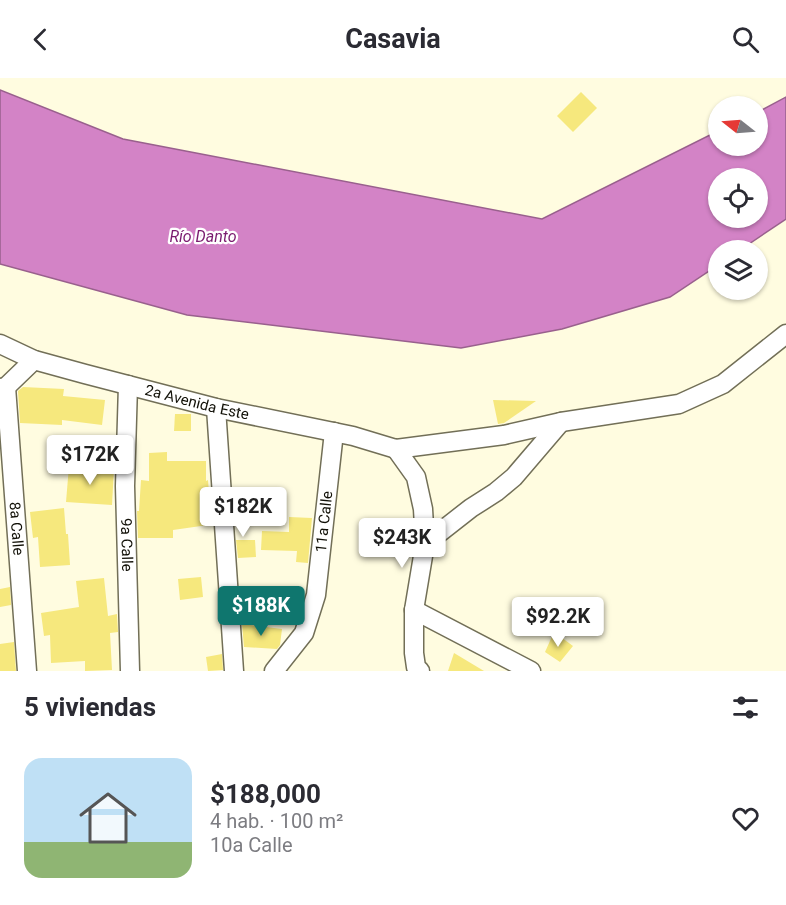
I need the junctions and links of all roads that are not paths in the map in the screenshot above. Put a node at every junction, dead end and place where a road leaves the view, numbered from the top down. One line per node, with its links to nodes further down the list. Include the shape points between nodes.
1 (786, 334): 7 (street, via 723,384 679,404)
2 (0, 344): 3 (street, 2a Avenida Este)
3 (34, 360): 4 (street, 2a Avenida Este); 5 (street)
4 (128, 385): 6 (street, 2a Avenida Este); 13 (street, 9a Calle, via 124,486)
5 (3, 387): 12 (street, 8a Calle)
6 (216, 408): 8 (street, 2a Avenida Este); 14 (street)
7 (561, 422): 9 (street, via 504,435); 10 (street, via 514,477)
8 (334, 432): 9 (street, 2a Avenida Este); 15 (street, 11a Calle, via 316,596 304,633)
9 (396, 449): 10 (street, via 416,477 423,509)
10 (424, 544): 11 (street)
11 (414, 610): 16 (street, via 414,653); 17 (street)
12 (27, 671)
13 (130, 671)
14 (234, 671)
15 (274, 671)
16 (420, 671)
17 (531, 671)

